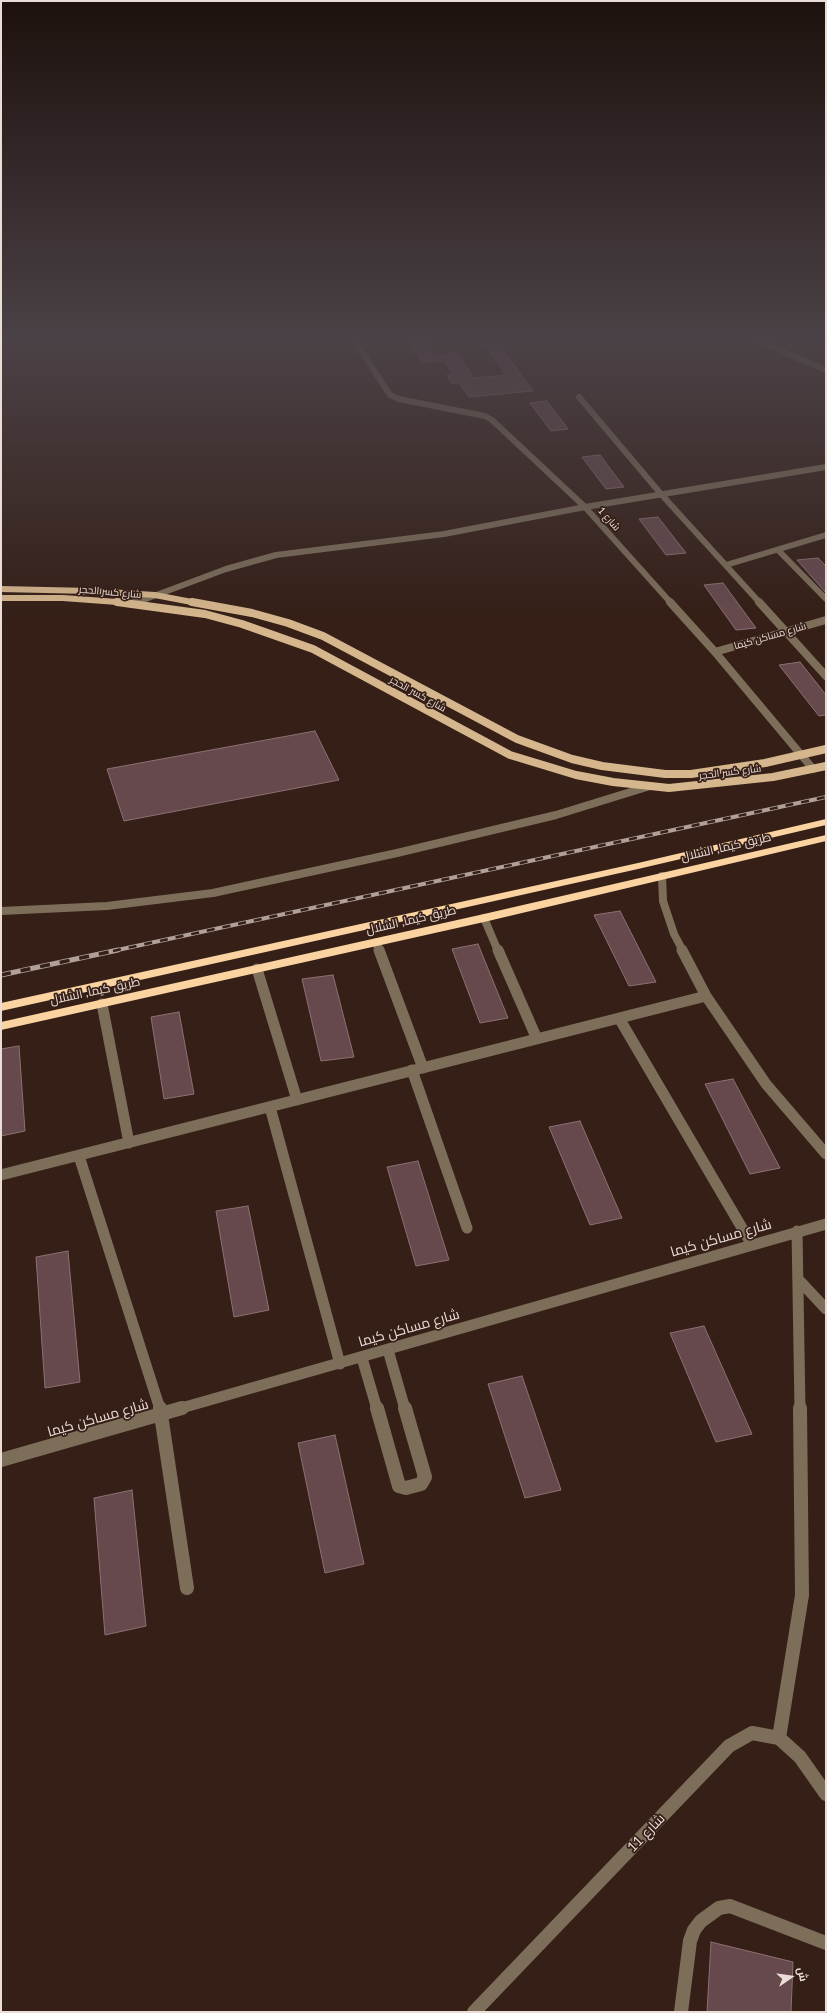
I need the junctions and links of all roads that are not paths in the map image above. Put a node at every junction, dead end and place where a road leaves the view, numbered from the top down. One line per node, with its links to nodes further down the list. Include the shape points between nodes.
1 (504, 432): 5 (street, شارع 1)
2 (609, 432): 4 (street)
3 (826, 467): 4 (street)
4 (661, 494): 5 (street); 8 (street)
5 (585, 507): 10 (street, via 444,534 276,555 226,569); 16 (street, شارع 1)
6 (826, 535): 7 (street)
7 (778, 550): 8 (street); 12 (street)
8 (726, 565): 15 (street)
9 (1, 589): 10 (main road, شارع كسر الحجر, via 91,590)
10 (155, 595): 13 (street); 22 (main road, شارع كسر الحجر, via 252,613 288,623 329,640 530,745 602,766)
11 (1, 598): 13 (main road, شارع كسر الحجر, via 63,598)
12 (826, 599)
13 (134, 603): 23 (main road, شارع كسر الحجر, via 205,614 278,636 345,666 510,755 576,775)
14 (826, 620): 15 (street, شارع مساكن كيما)
15 (786, 632): 16 (street, شارع مساكن كيما); 17 (street)
16 (715, 652): 19 (street, شارع 1)
17 (826, 676)
18 (826, 749): 19 (main road, شارع كسر الحجر)
19 (802, 755): 21 (street, شارع 1); 22 (main road, شارع كسر الحجر, via 765,764 691,774)
20 (826, 766): 21 (main road, شارع كسر الحجر)
21 (813, 769): 23 (main road, شارع كسر الحجر, via 689,788)
22 (665, 774): 23 (main road)
23 (650, 786): 27 (street, via 556,815 213,893 107,906)
24 (826, 822): 33 (highway, طريق كيما, الشلال)
25 (826, 838): 26 (highway, طريق كيما, الشلال)
26 (662, 876): 28 (highway, طريق كيما, الشلال); 31 (street, via 664,901 674,934)
27 (1, 911)
28 (484, 918): 29 (highway, طريق كيما, الشلال); 36 (street)
29 (376, 942): 30 (highway, طريق كيما, الشلال); 37 (street)
30 (257, 969): 32 (highway, طريق كيما, الشلال); 39 (street)
31 (706, 996): 34 (street); 42 (street, via 766,1084)
32 (102, 1004): 35 (highway, طريق كيما, الشلال); 41 (street)
33 (1, 1007)
34 (619, 1018): 36 (street); 48 (street)
35 (1, 1026)
36 (537, 1039): 37 (street)
37 (423, 1068): 38 (street)
38 (412, 1070): 39 (street); 46 (street)
39 (296, 1100): 40 (street)
40 (270, 1106): 41 (street); 53 (street)
41 (129, 1143): 43 (street)
42 (826, 1154)
43 (79, 1156): 44 (street); 54 (street)
44 (1, 1175)
45 (826, 1224): 47 (street, شارع مساكن كيما)
46 (467, 1228)
47 (797, 1231): 48 (street, شارع مساكن كيما); 49 (street)
48 (752, 1244): 51 (street, شارع مساكن كيما)
49 (798, 1279): 50 (street); 57 (street, via 802,1581 794,1651)
50 (826, 1309)
51 (388, 1350): 52 (street, شارع مساكن كيما); 52 (street, via 424,1477 414,1488 399,1486)
52 (362, 1358): 53 (street, شارع مساكن كيما)
53 (340, 1364): 54 (street, شارع مساكن كيما)
54 (162, 1415): 55 (street, شارع مساكن كيما); 56 (street)
55 (1, 1460)
56 (188, 1588)
57 (779, 1738): 58 (street, via 800,1757); 60 (street, شارع 11, via 752,1733 729,1746)
58 (826, 1794)
59 (826, 1943): 61 (street, via 730,1906 719,1908 701,1921 694,1930 690,1941)
60 (474, 2012)
61 (681, 2012)

